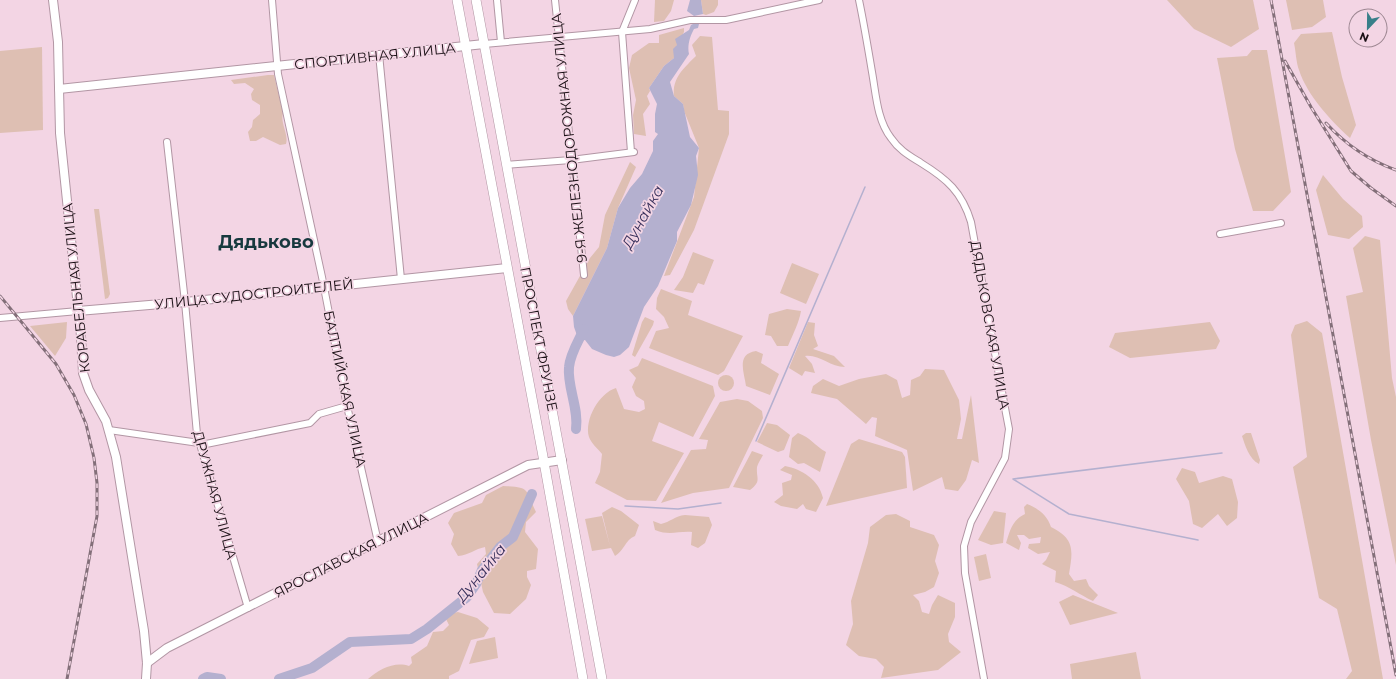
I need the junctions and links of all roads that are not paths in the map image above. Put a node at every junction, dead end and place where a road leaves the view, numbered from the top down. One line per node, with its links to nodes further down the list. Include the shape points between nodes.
1 (53, 0): 17 (street, КОРАБЕЛЬНАЯ УЛИЦА, via 58,42)
2 (272, 0): 16 (street, БАЛТИЙСКАЯ УЛИЦА)
3 (457, 0): 14 (main road, ПРОСПЕКТ ФРУНЗЕ)
4 (476, 0): 13 (main road, ПРОСПЕКТ ФРУНЗЕ)
5 (497, 0): 12 (street)
6 (555, 0): 11 (street, 9-Я ЖЕЛЕЗНОДОРОЖНАЯ УЛИЦА)
7 (635, 0): 10 (street)
8 (819, 0): 10 (street, СПОРТИВНАЯ УЛИЦА, via 726,20 690,20)
9 (859, 0): 41 (street, ДЯДЬКОВСКАЯ УЛИЦА, via 878,105 888,134 899,148 948,182 966,207 971,222 1004,400 1009,429 1005,458 971,522 964,546 965,573)
10 (622, 32): 11 (street, СПОРТИВНАЯ УЛИЦА); 19 (street, via 633,152)
11 (559, 37): 12 (street, СПОРТИВНАЯ УЛИЦА); 19 (street, 9-Я ЖЕЛЕЗНОДОРОЖНАЯ УЛИЦА)
12 (501, 42): 13 (street, СПОРТИВНАЯ УЛИЦА)
13 (484, 44): 14 (street, СПОРТИВНАЯ УЛИЦА); 20 (main road, ПРОСПЕКТ ФРУНЗЕ)
14 (466, 46): 15 (street, СПОРТИВНАЯ УЛИЦА); 23 (main road, ПРОСПЕКТ ФРУНЗЕ)
15 (379, 54): 16 (street, СПОРТИВНАЯ УЛИЦА); 25 (street)
16 (278, 66): 17 (street, СПОРТИВНАЯ УЛИЦА); 26 (street, БАЛТИЙСКАЯ УЛИЦА)
17 (59, 89): 28 (street, КОРАБЕЛЬНАЯ УЛИЦА, via 60,133)
18 (167, 142): 27 (street, ДРУЖНАЯ УЛИЦА)
19 (571, 160): 20 (street); 24 (street, 9-Я ЖЕЛЕЗНОДОРОЖНАЯ УЛИЦА)
20 (506, 165): 33 (main road, ПРОСПЕКТ ФРУНЗЕ)
21 (1281, 223): 22 (street)
22 (1220, 234)
23 (507, 268): 25 (street, УЛИЦА СУДОСТРОИТЕЛЕЙ); 34 (main road, ПРОСПЕКТ ФРУНЗЕ)
24 (584, 275)
25 (401, 279): 26 (street, УЛИЦА СУДОСТРОИТЕЛЕЙ)
26 (324, 286): 27 (street, УЛИЦА СУДОСТРОИТЕЛЕЙ); 30 (street, БАЛТИЙСКАЯ УЛИЦА)
27 (185, 302): 28 (street, УЛИЦА СУДОСТРОИТЕЛЕЙ); 32 (street, ДРУЖНАЯ УЛИЦА)
28 (78, 311): 29 (street, УЛИЦА СУДОСТРОИТЕЛЕЙ); 31 (street, КОРАБЕЛЬНАЯ УЛИЦА, via 85,381)
29 (0, 318)
30 (347, 406): 32 (street, via 319,414 310,423); 35 (street, БАЛТИЙСКАЯ УЛИЦА)
31 (109, 430): 32 (street); 37 (street, КОРАБЕЛЬНАЯ УЛИЦА, via 123,495)
32 (199, 444): 36 (street, ДРУЖНАЯ УЛИЦА)
33 (562, 460): 34 (street, ЯРОСЛАВСКАЯ УЛИЦА); 40 (main road, ПРОСПЕКТ ФРУНЗЕ)
34 (544, 462): 35 (street, ЯРОСЛАВСКАЯ УЛИЦА, via 528,465); 39 (main road, ПРОСПЕКТ ФРУНЗЕ)
35 (378, 542): 36 (street, ЯРОСЛАВСКАЯ УЛИЦА)
36 (248, 608): 37 (street, ЯРОСЛАВСКАЯ УЛИЦА, via 167,648)
37 (147, 664): 38 (street, КОРАБЕЛЬНАЯ УЛИЦА)
38 (146, 679)
39 (583, 679)
40 (602, 679)
41 (984, 679)

